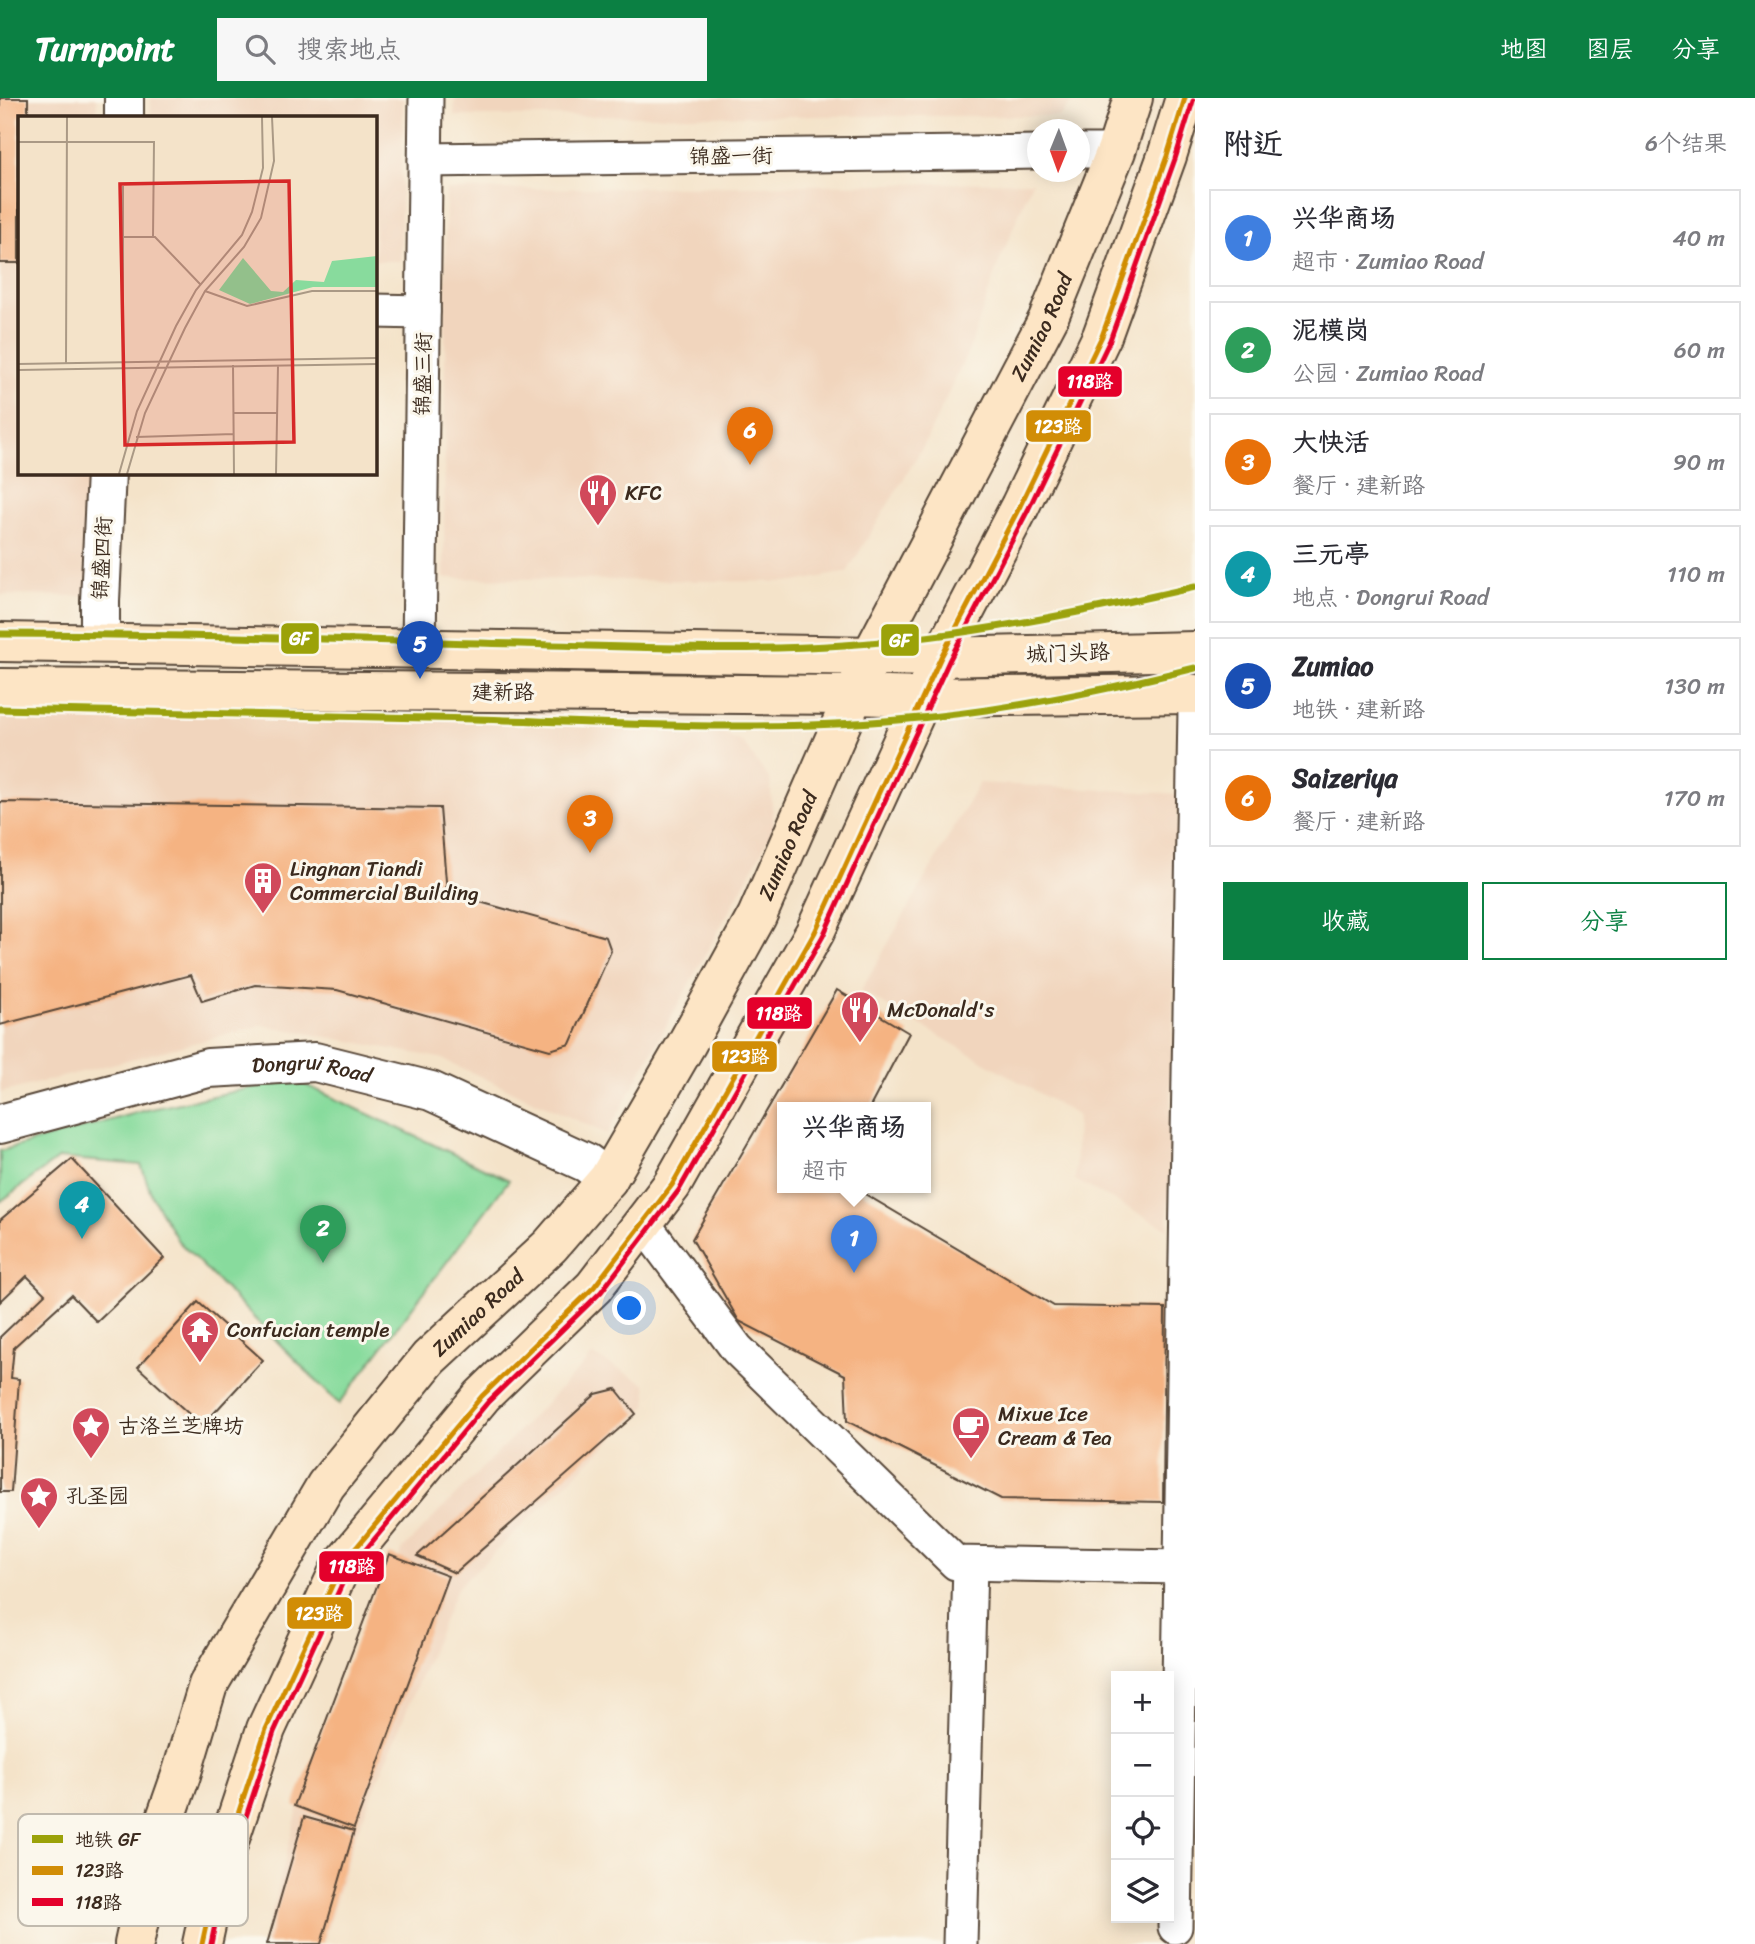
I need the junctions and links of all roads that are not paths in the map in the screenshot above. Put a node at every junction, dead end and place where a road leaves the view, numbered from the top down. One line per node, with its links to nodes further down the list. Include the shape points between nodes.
1 (124, 98): 5 (street)
2 (426, 98): 8 (street, 锦盛三街)
3 (1133, 98): 6 (main road, Zumiao Road)
4 (1185, 98): 17 (main road, via 1102,336)
5 (124, 116)
6 (1098, 151): 16 (main road, Zumiao Road, via 1048,319)
7 (1027, 152): 8 (street, 锦盛一街)
8 (425, 159): 10 (street, 锦盛三街)
9 (376, 311): 10 (street)
10 (423, 312): 14 (street, 锦盛三街)
11 (106, 474): 13 (street, 锦盛四街)
12 (0, 642): 13 (main road, 建新路)
13 (100, 643): 14 (main road, 建新路)
14 (419, 649): 16 (main road, 建新路)
15 (1195, 651): 17 (main road, 城门头路)
16 (871, 656): 17 (main road, 建新路); 20 (main road, Zumiao Road)
17 (941, 657): 21 (main road)
18 (0, 688): 20 (main road, 建新路)
19 (1195, 694): 21 (main road, 城门头路)
20 (853, 695): 21 (main road, 建新路); 24 (main road, Zumiao Road, via 757,916)
21 (922, 697): 25 (main road, via 814,932 672,1185)
22 (1195, 709): 27 (street)
23 (0, 1124): 24 (street, Dongrui Road, via 208,1068 315,1062 431,1091 587,1163)
24 (608, 1179): 28 (main road, Zumiao Road, via 550,1246 429,1358 326,1485 208,1685)
25 (643, 1223): 26 (street, via 737,1349 956,1563); 29 (main road, via 594,1287 482,1396 341,1566 266,1729)
26 (970, 1564): 27 (street); 35 (street)
27 (1181, 1567): 32 (street)
28 (167, 1814)
29 (238, 1814)
30 (138, 1926): 33 (main road, Zumiao Road)
31 (206, 1926): 34 (main road)
32 (1175, 1927)
33 (134, 1944)
34 (202, 1944)
35 (960, 1944)

